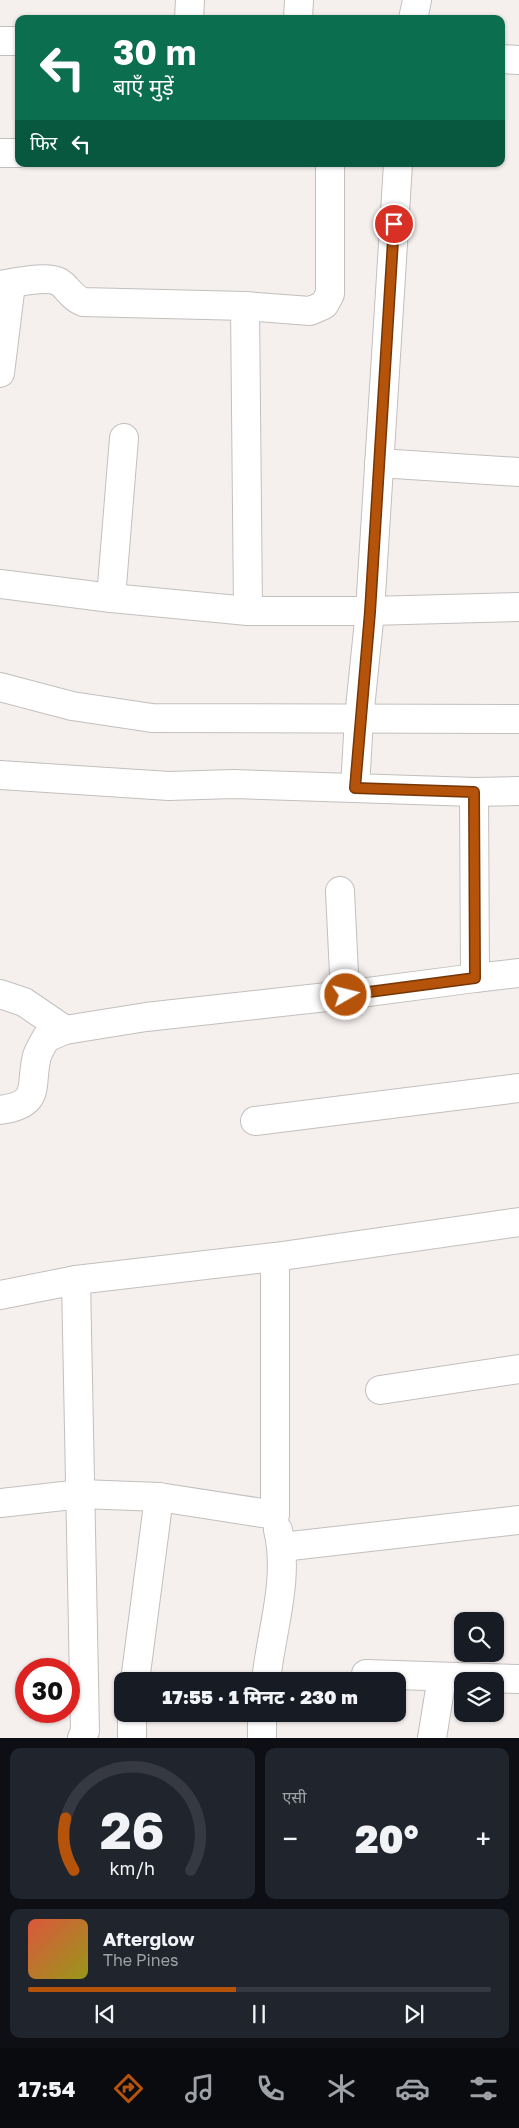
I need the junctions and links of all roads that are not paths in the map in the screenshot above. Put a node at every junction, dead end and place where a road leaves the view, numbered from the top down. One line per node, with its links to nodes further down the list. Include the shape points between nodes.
1 (190, 0): 4 (street)
2 (299, 0): 5 (street)
3 (417, 0): 6 (street)
4 (189, 15)
5 (298, 15)
6 (414, 15)
7 (0, 40): 8 (street)
8 (15, 41)
9 (505, 59): 10 (street)
10 (519, 60)
11 (0, 153): 12 (street)
12 (15, 153)
13 (330, 167): 16 (street, via 330,294 324,305 310,311)
14 (398, 167): 19 (street)
15 (5, 284): 16 (street, via 50,279 60,282 74,298 83,302); 17 (street)
16 (245, 306): 24 (street)
17 (0, 373)
18 (124, 438): 22 (street)
19 (379, 463): 20 (street); 25 (street)
20 (519, 472)
21 (0, 584): 22 (street)
22 (111, 598): 24 (street)
23 (519, 607): 25 (street)
24 (248, 610): 25 (street)
25 (370, 612): 27 (street)
26 (0, 687): 27 (street, via 72,706 152,718)
27 (359, 718): 28 (street); 30 (street)
28 (519, 719)
29 (0, 775): 30 (street, via 169,786 234,784)
30 (355, 788): 32 (street)
31 (519, 791): 32 (street)
32 (474, 792): 35 (street)
33 (340, 891): 37 (street)
34 (519, 973): 35 (street)
35 (475, 978): 37 (street)
36 (0, 994): 38 (street, via 24,1002)
37 (346, 995): 38 (street, via 146,1017)
38 (65, 1030): 40 (street, via 46,1038 37,1056 34,1087 27,1101)
39 (519, 1088): 41 (street)
40 (0, 1110)
41 (255, 1121)
42 (519, 1222): 43 (street)
43 (275, 1257): 44 (street); 51 (street)
44 (76, 1280): 45 (street); 48 (street)
45 (0, 1295)
46 (519, 1369): 47 (street)
47 (380, 1390)
48 (81, 1494): 49 (street); 50 (street); 61 (street, via 85,1731)
49 (159, 1497): 51 (street); 54 (street)
50 (0, 1503)
51 (275, 1515): 53 (street)
52 (519, 1520): 53 (street)
53 (282, 1547): 55 (street, via 280,1604)
54 (137, 1672)
55 (268, 1672)
56 (406, 1676): 57 (street)
57 (442, 1677): 58 (street); 64 (street)
58 (519, 1679)
59 (132, 1722): 62 (street)
60 (262, 1722): 63 (street)
61 (82, 1738)
62 (132, 1738)
63 (262, 1738)
64 (432, 1738)

